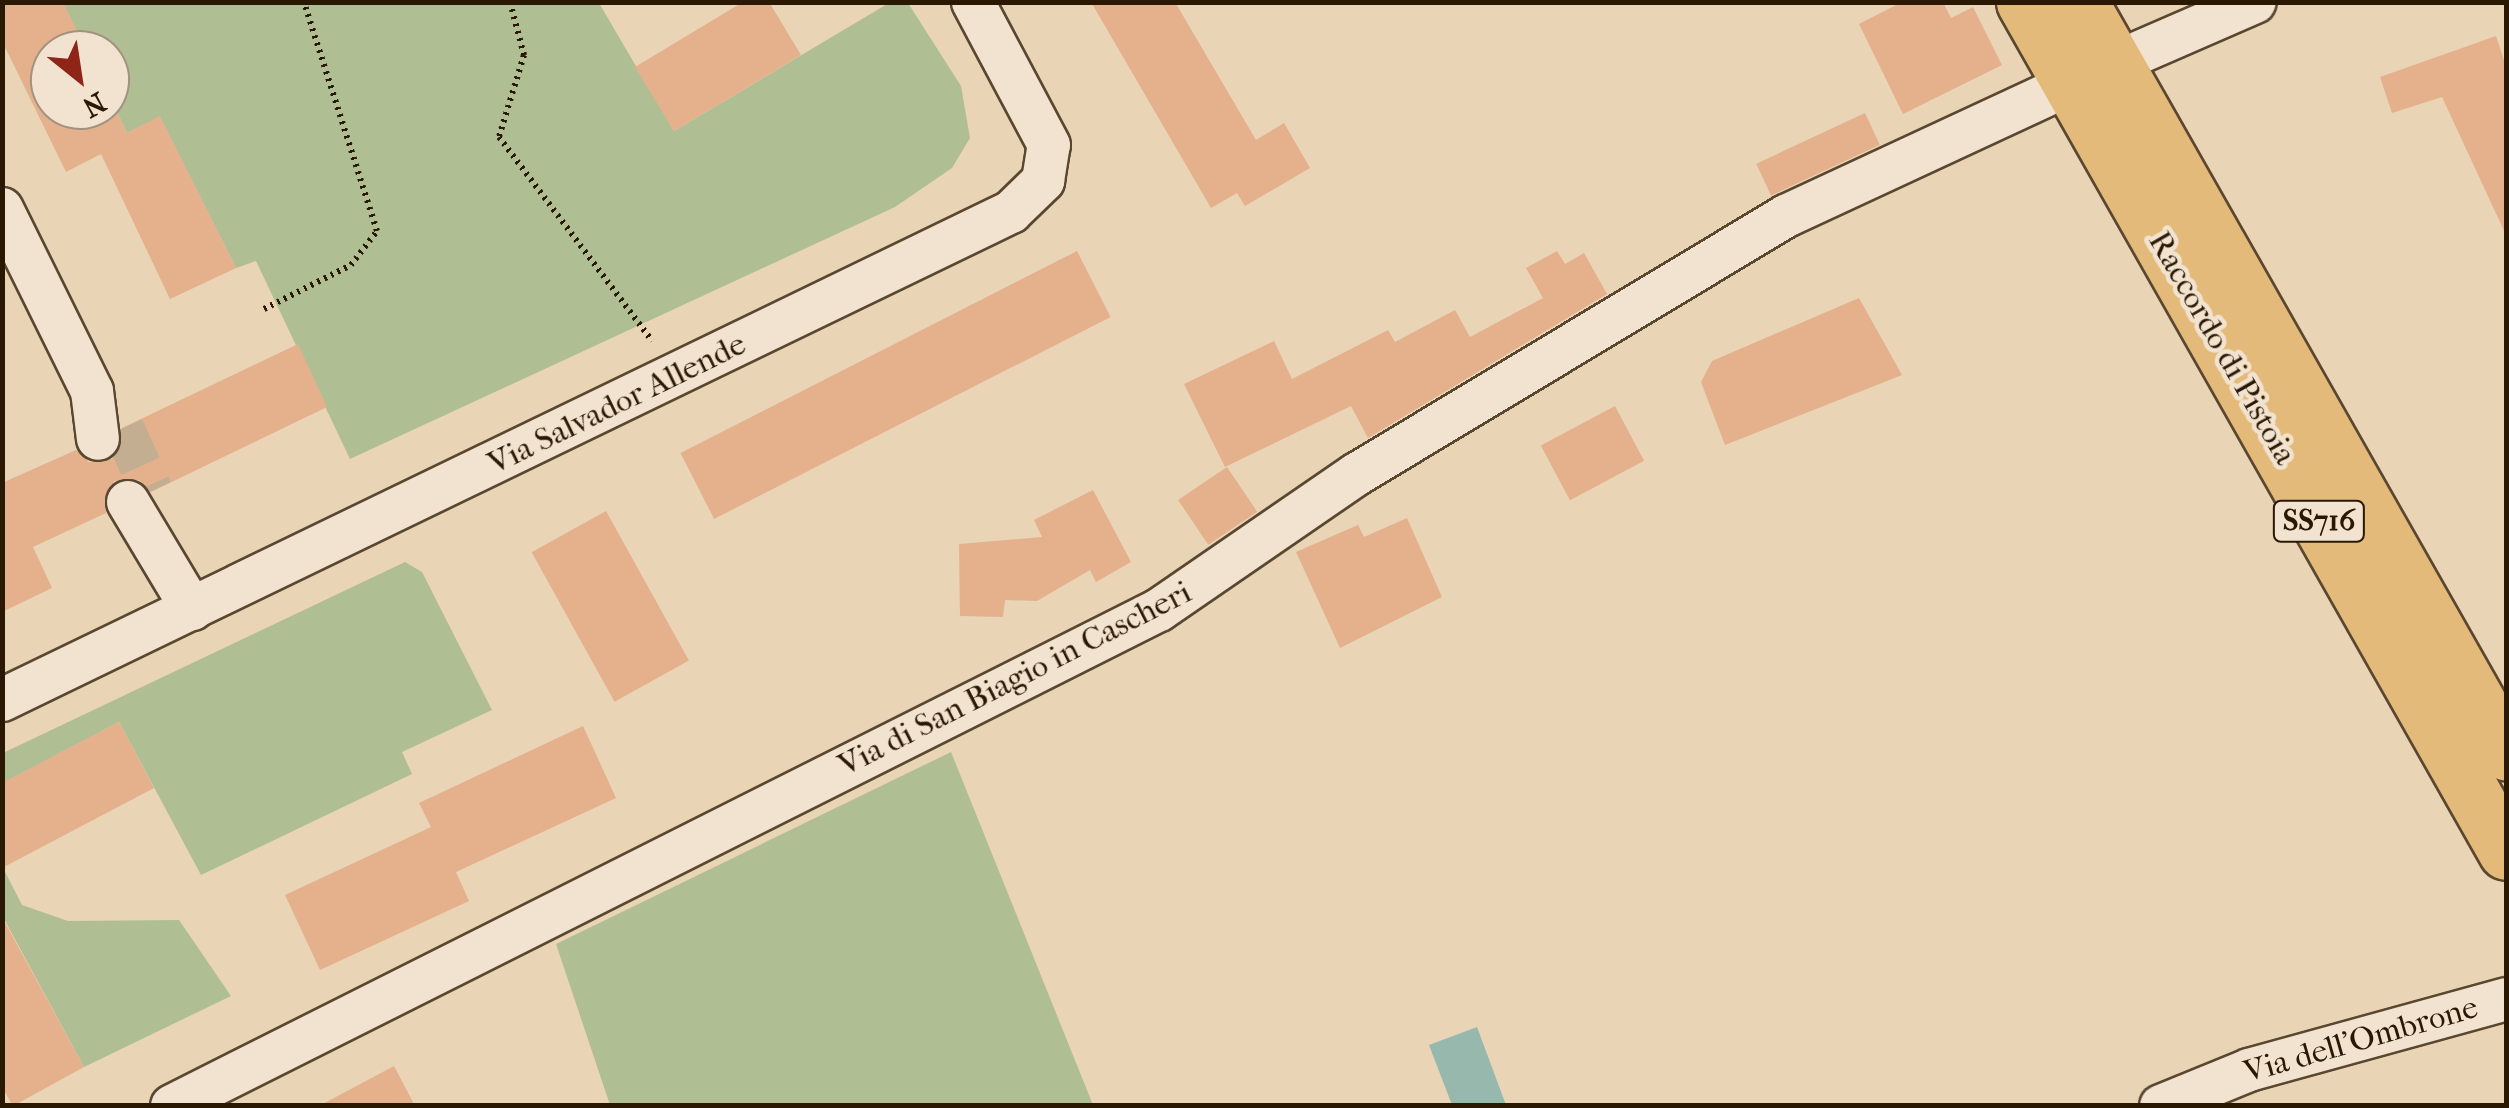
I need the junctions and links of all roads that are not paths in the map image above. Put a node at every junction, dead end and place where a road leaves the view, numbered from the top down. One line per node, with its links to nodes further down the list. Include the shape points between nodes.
1 (972, 2): 10 (street, Via Salvador Allende, via 1043,124 1043,181 994,222)
2 (2024, 2): 13 (highway, Raccordo di Pistoia / SS716)
3 (2080, 2): 12 (highway, Raccordo di Pistoia / SS716)
4 (2255, 2): 5 (street)
5 (2140, 52)
6 (2044, 96): 15 (street, Via di San Biagio in Cascheri, via 1786,216 1356,474 1159,610)
7 (2, 209): 8 (street)
8 (106, 423)
9 (140, 497): 10 (street)
10 (192, 609): 11 (street, Via Salvador Allende)
11 (2, 700)
12 (2506, 752)
13 (2506, 852)
14 (2506, 999): 16 (street, Via dell'Ombrone, via 2249,1070)
15 (172, 1106)
16 (2161, 1106)

